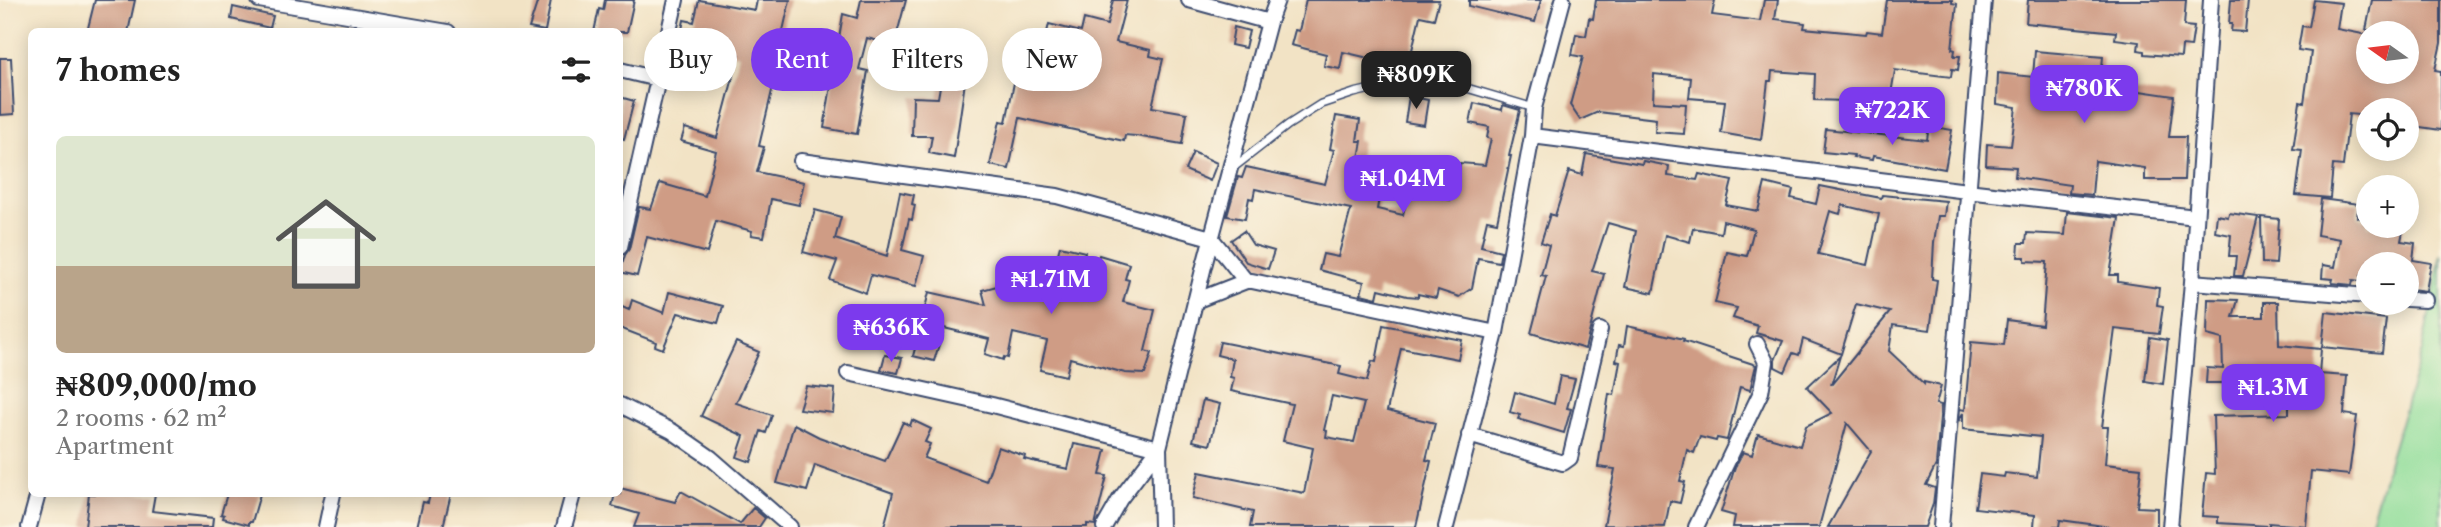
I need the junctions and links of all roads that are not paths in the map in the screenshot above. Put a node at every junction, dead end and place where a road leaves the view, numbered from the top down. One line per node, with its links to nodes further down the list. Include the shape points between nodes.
1 (260, 0): 9 (street)
2 (676, 0): 10 (street)
3 (1189, 0): 8 (street)
4 (1277, 0): 8 (street)
5 (1563, 0): 14 (street)
6 (1984, 0): 18 (street)
7 (2211, 0): 19 (street)
8 (1269, 22): 17 (street)
9 (420, 28)
10 (669, 28)
11 (623, 71): 12 (street)
12 (644, 76)
13 (654, 91): 20 (street)
14 (1534, 108): 15 (street); 17 (lane, via 1433,78 1388,85 1321,104)
15 (1532, 136): 18 (street); 29 (street)
16 (801, 161): 21 (street, via 1057,196)
17 (1230, 170): 21 (street)
18 (1967, 191): 19 (street); 46 (street)
19 (2196, 217): 23 (street)
20 (623, 233)
21 (1211, 238): 22 (street); 27 (street)
22 (1246, 281): 27 (street); 29 (street)
23 (2192, 282): 24 (street); 47 (street)
24 (2356, 295)
25 (2419, 300): 26 (street)
26 (2425, 300)
27 (1195, 301): 34 (street)
28 (1600, 330): 33 (street, via 1570,458 1563,463)
29 (1496, 333): 33 (street)
30 (1757, 344): 45 (street, via 1766,362 1761,392)
31 (848, 373): 34 (street)
32 (623, 406): 41 (street, via 672,431 711,458)
33 (1469, 435): 44 (street)
34 (1159, 448): 42 (street, via 1119,499); 43 (street)
35 (37, 497): 38 (street)
36 (332, 497): 39 (street)
37 (572, 497): 40 (street)
38 (29, 527)
39 (326, 527)
40 (564, 527)
41 (790, 527)
42 (1104, 527)
43 (1161, 527)
44 (1446, 527)
45 (1696, 527)
46 (1941, 527)
47 (2170, 527)

